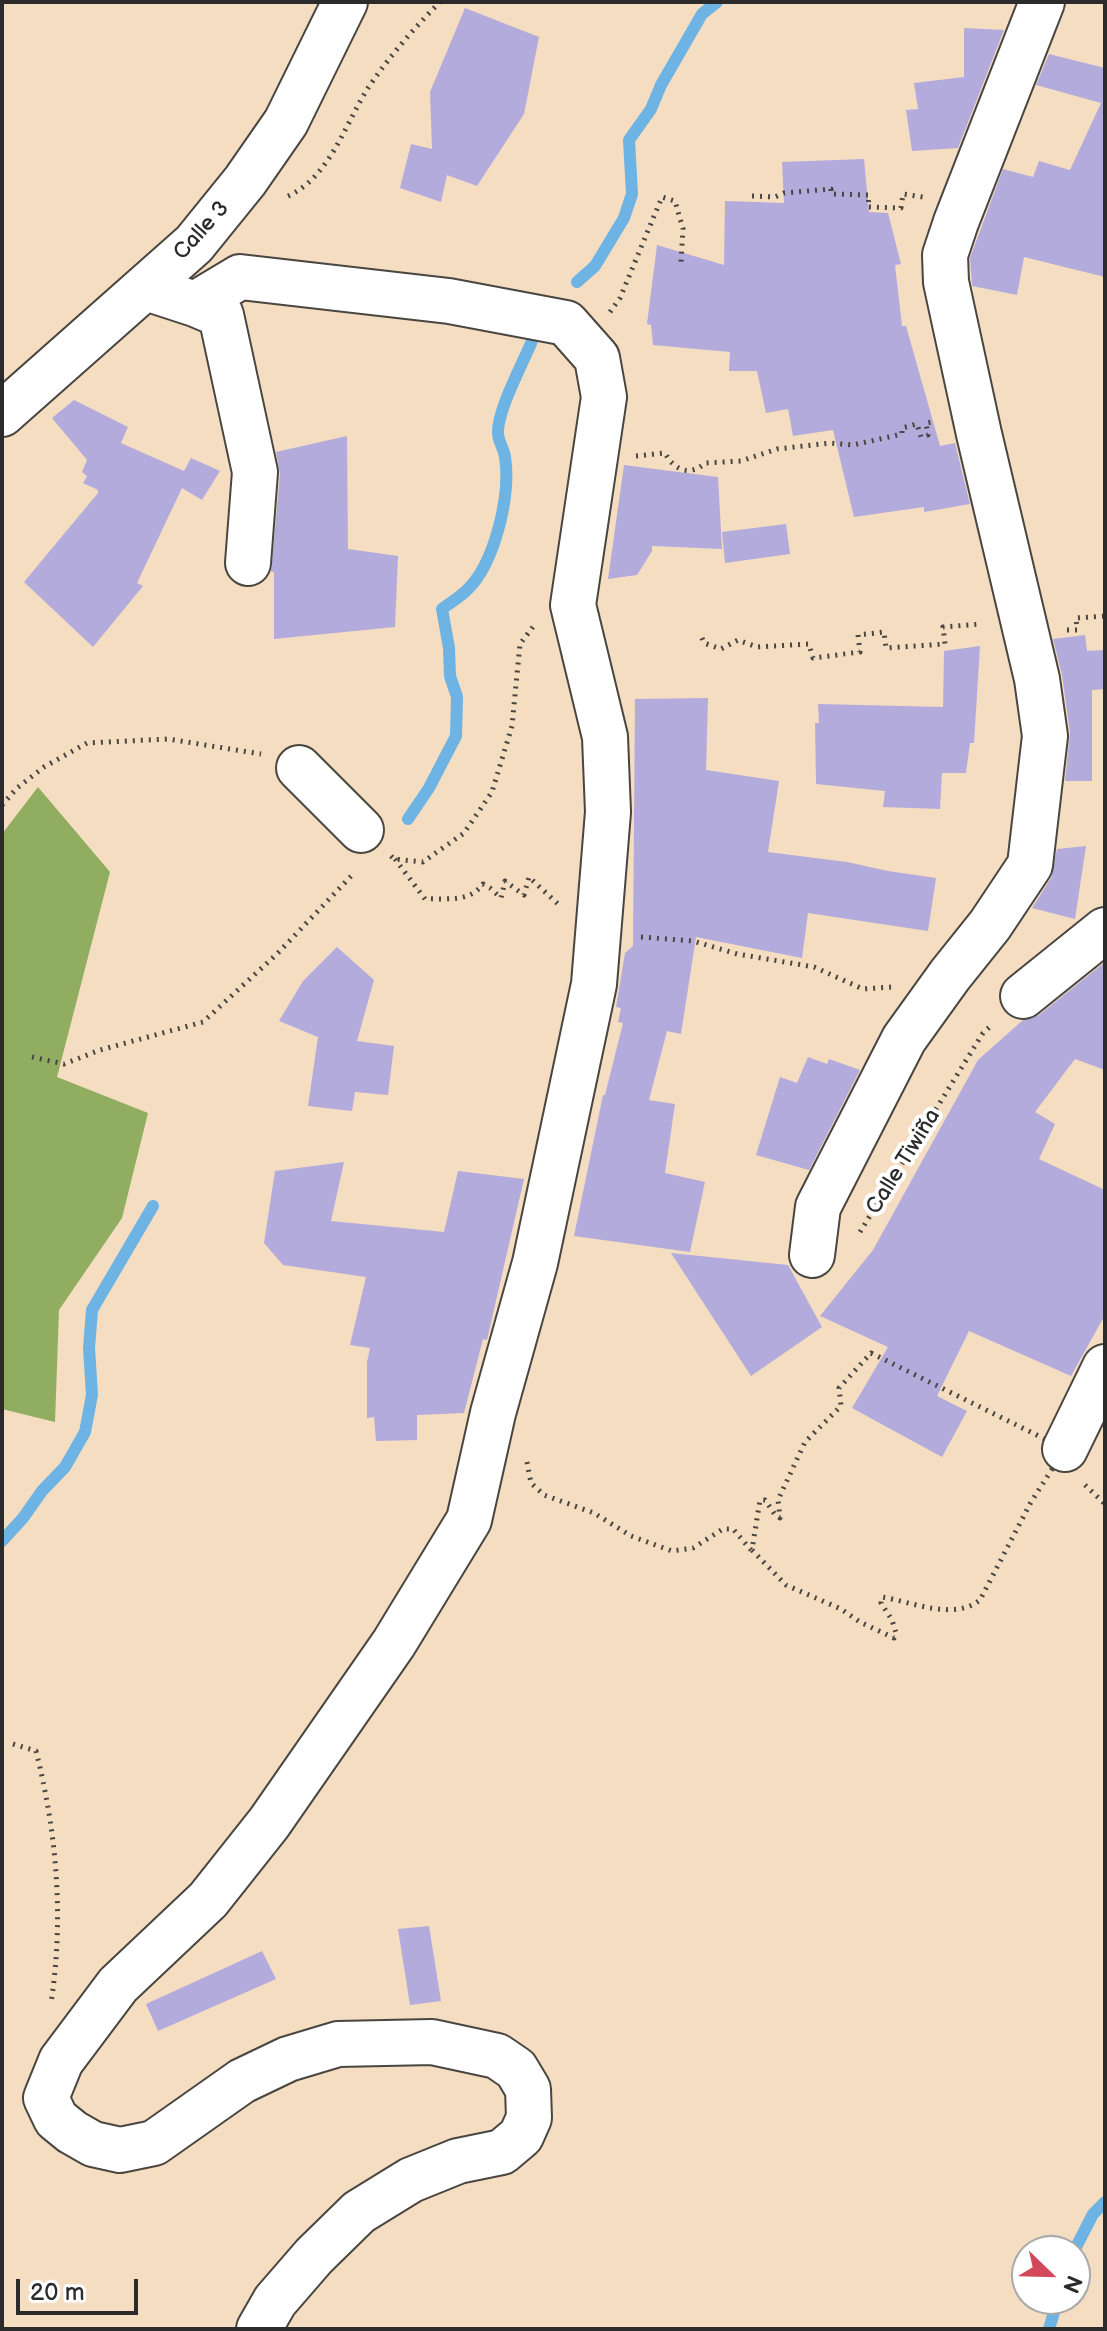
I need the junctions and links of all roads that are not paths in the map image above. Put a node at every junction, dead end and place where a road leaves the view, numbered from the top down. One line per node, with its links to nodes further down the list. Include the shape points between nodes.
1 (345, 2): 3 (street, Calle 3, via 286,122 245,181 194,244)
2 (1042, 2): 11 (street, via 945,255 946,282 1037,679 1045,736 1030,865 904,1039 818,1207)
3 (146, 288): 4 (street); 5 (street, Calle 3)
4 (195, 304): 6 (street, via 221,315 245,421 255,472); 14 (street, via 240,277 449,301 566,323 597,358 604,397 573,605 605,737 608,812 594,984 535,1263 469,1520 394,1643 269,1823 217,1889 118,1985 61,2061 46,2098 56,2119 72,2132 120,2150 154,2143 242,2081 338,2044 432,2042 497,2056 516,2069 528,2089 529,2118 521,2136 502,2152 458,2161 411,2180 359,2212 275,2301)
5 (2, 414)
6 (248, 563)
7 (299, 768): 8 (street)
8 (371, 838)
9 (1105, 930): 10 (street)
10 (1023, 996)
11 (812, 1255)
12 (1105, 1367): 13 (street)
13 (1065, 1449)
14 (270, 2328)

